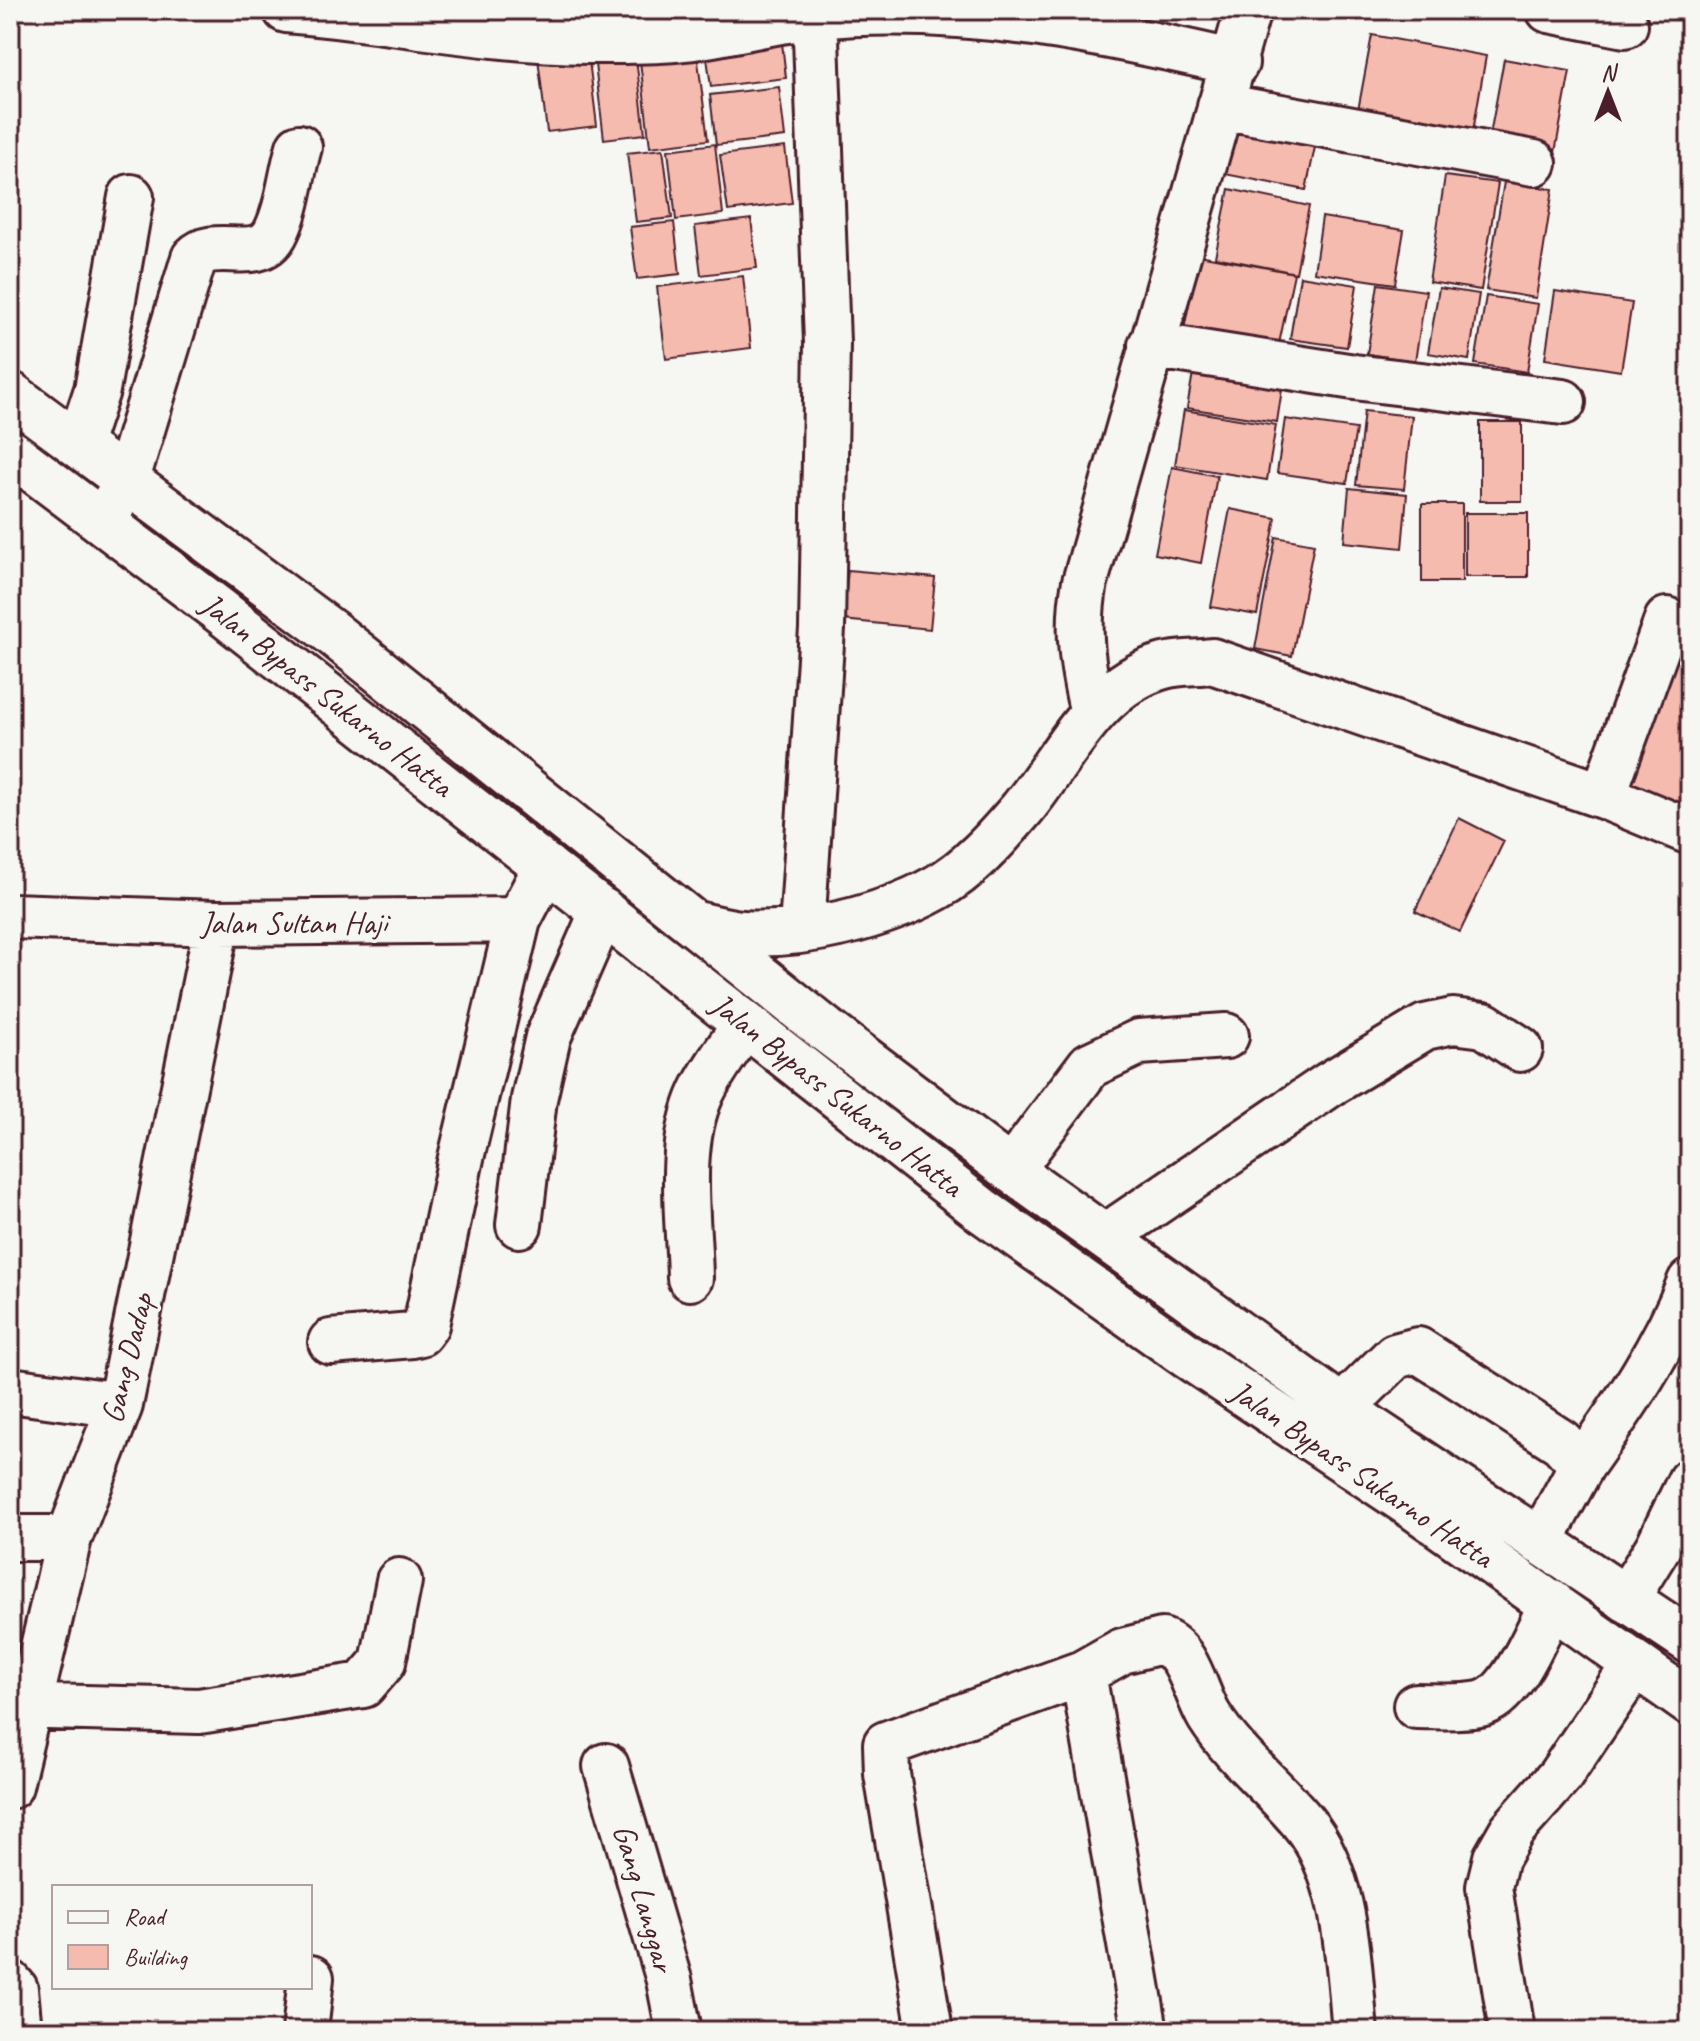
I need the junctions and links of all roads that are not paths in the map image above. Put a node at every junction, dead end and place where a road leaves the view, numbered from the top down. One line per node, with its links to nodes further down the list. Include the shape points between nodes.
1 (286, 10): 4 (main road, via 449,32 586,41 683,39)
2 (1248, 10): 6 (main road)
3 (1549, 10): 5 (main road)
4 (815, 13): 6 (main road, via 1016,18); 28 (main road, via 827,343 822,629)
5 (1625, 25)
6 (1236, 63): 7 (main road)
7 (1220, 106): 9 (main road); 11 (main road)
8 (299, 147): 16 (main road, via 276,233 266,245 207,249 194,258)
9 (1534, 163)
10 (131, 197): 14 (main road, via 97,390)
11 (1151, 345): 13 (main road); 19 (main road, via 1079,615 1080,656)
12 (10, 394): 14 (main road, Jalan Bypass Sukarno Hatta)
13 (1563, 402)
14 (79, 444): 16 (main road, Jalan Bypass Sukarno Hatta)
15 (10, 452): 17 (main road, Jalan Bypass Sukarno Hatta)
16 (127, 479): 17 (main road); 27 (main road, Jalan Bypass Sukarno Hatta, via 331,632)
17 (104, 521): 22 (main road, Jalan Bypass Sukarno Hatta)
18 (1667, 620): 20 (main road)
19 (1093, 713): 20 (main road, via 1129,682 1161,667 1212,661); 28 (main road, via 1022,809 975,860 938,887 897,905)
20 (1603, 796): 21 (main road)
21 (1690, 832)
22 (546, 867): 23 (main road, Jalan Bypass Sukarno Hatta); 25 (main road)
23 (603, 911): 29 (main road, Jalan Bypass Sukarno Hatta); 33 (main road, via 548,1037 534,1099)
24 (10, 916): 26 (main road, Jalan Sultan Haji)
25 (518, 920): 26 (main road, Jalan Sultan Haji); 37 (main road, via 426,1325 412,1335)
26 (217, 923): 39 (main road, Gang Dadap)
27 (701, 925): 28 (main road, via 743,933); 32 (main road, Jalan Bypass Sukarno Hatta, via 826,1030)
28 (802, 929)
29 (745, 1024): 35 (main road, via 695,1112 687,1163); 48 (main road, Jalan Bypass Sukarno Hatta, via 983,1211)
30 (1226, 1036): 32 (main road, via 1139,1042 1090,1065)
31 (1520, 1049): 34 (main road, via 1484,1025 1453,1021 1425,1027 1330,1084)
32 (1011, 1170): 34 (main road, Jalan Bypass Sukarno Hatta)
33 (519, 1225)
34 (1105, 1237): 40 (main road, Jalan Bypass Sukarno Hatta)
35 (690, 1278)
36 (1690, 1282): 41 (main road, via 1641,1382)
37 (331, 1342)
38 (10, 1390): 39 (main road)
39 (120, 1405): 44 (main road, Gang Dadap)
40 (1342, 1408): 41 (main road, via 1395,1356 1418,1350 1561,1442); 45 (main road, Jalan Bypass Sukarno Hatta)
41 (1582, 1465): 45 (main road)
42 (1690, 1481): 47 (main road)
43 (10, 1538): 44 (main road)
44 (69, 1538): 53 (main road, Gang Dadap)
45 (1540, 1542): 47 (main road, Jalan Bypass Sukarno Hatta)
46 (399, 1581): 53 (main road, via 383,1662 363,1685 199,1711)
47 (1626, 1599): 49 (main road, Jalan Bypass Sukarno Hatta)
48 (1552, 1603): 50 (main road, Jalan Bypass Sukarno Hatta); 54 (main road, via 1496,1698 1479,1704)
49 (1690, 1641)
50 (1635, 1664): 52 (main road, Jalan Bypass Sukarno Hatta); 65 (main road, via 1560,1776 1512,1830 1496,1858 1489,1887)
51 (1083, 1673): 62 (main road, via 886,1744); 63 (main road); 64 (main road, via 1136,1647 1162,1641 1176,1648 1209,1715 1303,1823 1326,1861 1339,1906)
52 (1690, 1703)
53 (20, 1706): 56 (main road, Gang Dadap)
54 (1416, 1706)
55 (606, 1766): 61 (main road, Gang Langgar)
56 (10, 1786)
57 (10, 1983): 59 (main road)
58 (310, 1989): 60 (main road)
59 (19, 2031)
60 (305, 2031)
61 (679, 2031)
62 (930, 2031)
63 (1145, 2031)
64 (1355, 2031)
65 (1512, 2031)

